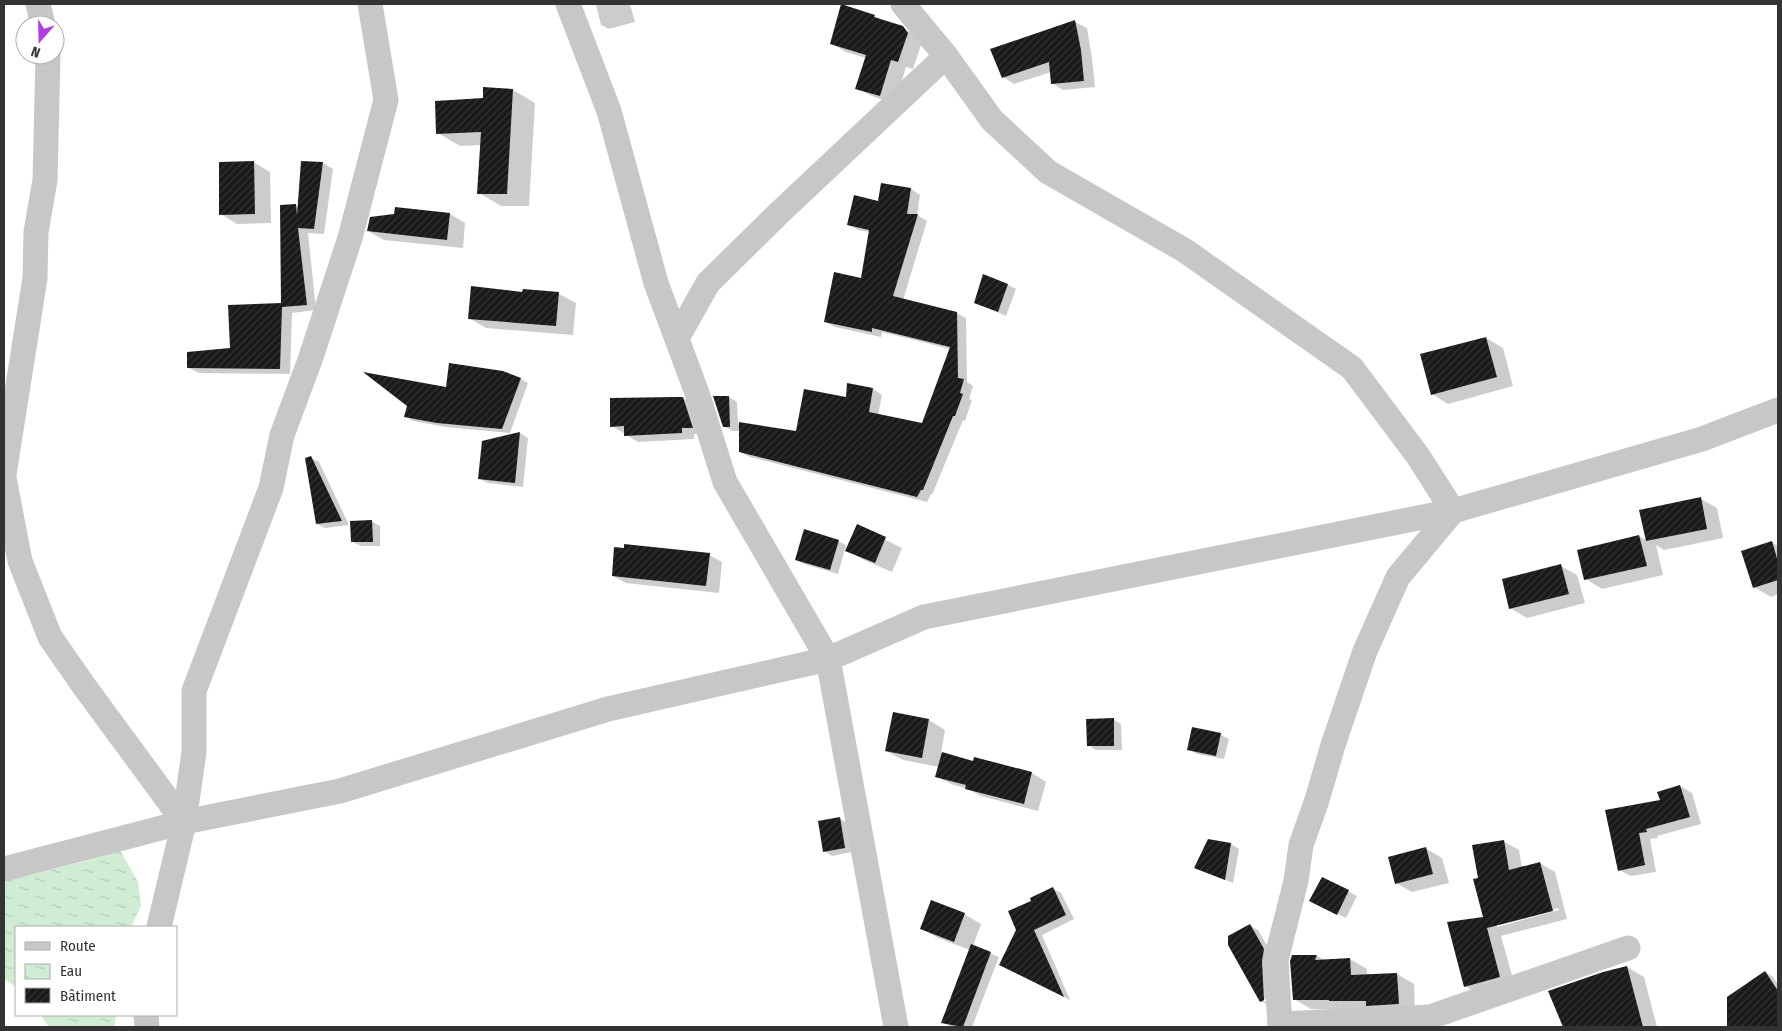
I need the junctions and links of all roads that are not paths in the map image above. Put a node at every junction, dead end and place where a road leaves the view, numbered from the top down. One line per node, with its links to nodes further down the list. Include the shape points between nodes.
1 (370, 4): 12 (street, via 386,100 350,238 282,436 271,488 194,691 194,752)
2 (568, 4): 6 (street, via 609,111 656,283)
3 (903, 4): 4 (street)
4 (946, 56): 6 (street, via 708,282); 10 (street, via 992,120 1053,176 1184,250 1352,368 1418,456)
5 (48, 65): 8 (street, via 45,180 36,232 35,278)
6 (677, 338): 11 (street, via 725,482)
7 (1778, 410): 10 (street, via 1702,439)
8 (4, 474)
9 (4, 478): 12 (street, via 20,561 50,637)
10 (1453, 511): 11 (street, via 924,617); 16 (street, via 1398,577 1365,651 1336,736 1300,845 1296,881 1276,960)
11 (828, 659): 12 (street, via 608,709 340,791); 17 (street)
12 (184, 822): 13 (street); 14 (street)
13 (4, 869)
14 (159, 926)
15 (1628, 948): 16 (street, via 1430,1017)
16 (1280, 1026)
17 (896, 1027)

